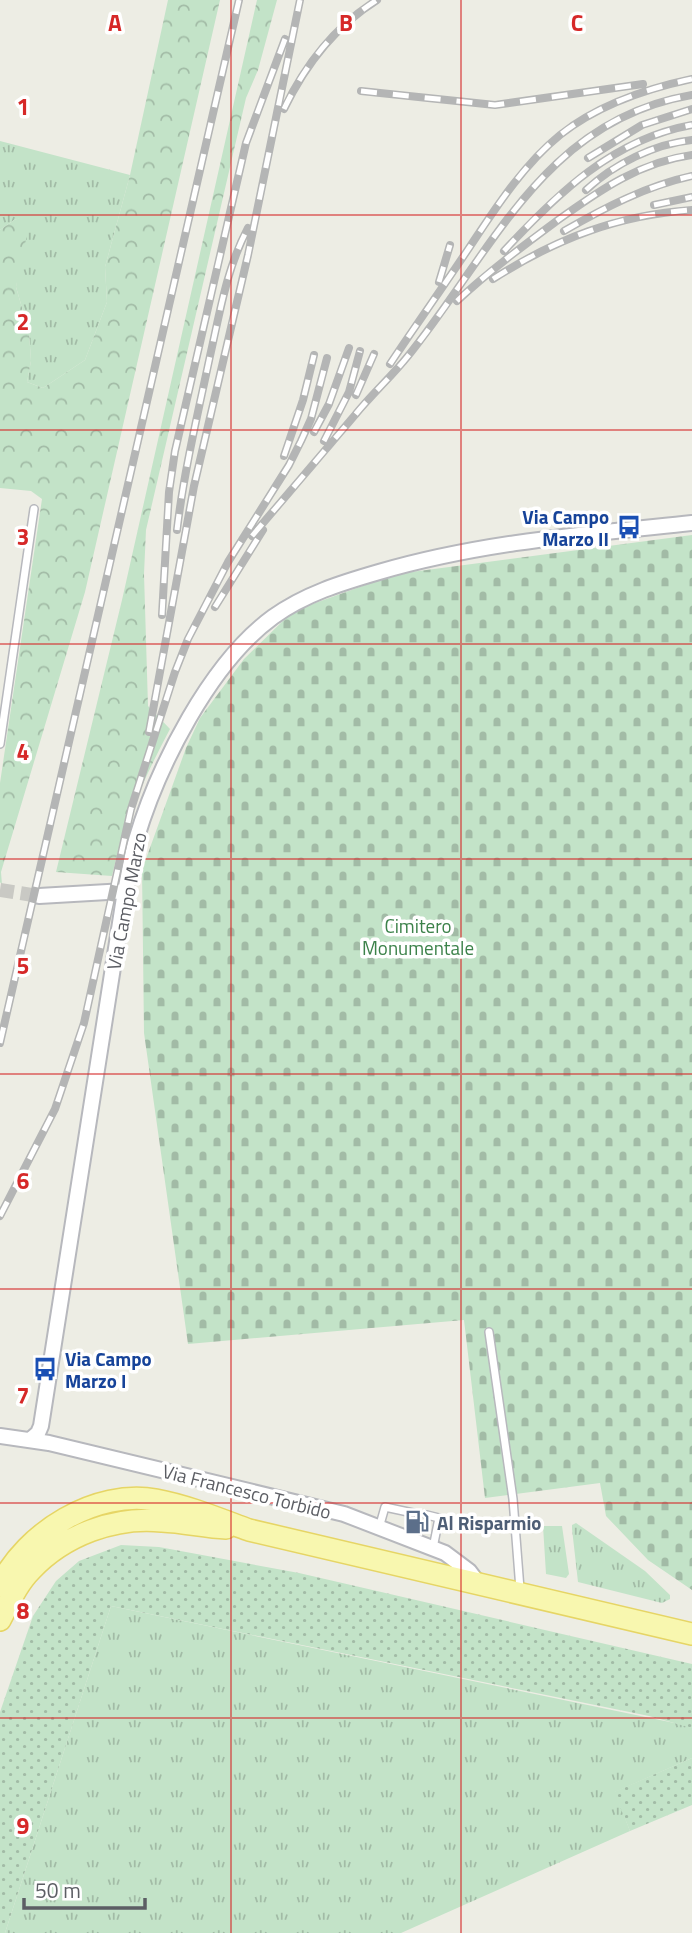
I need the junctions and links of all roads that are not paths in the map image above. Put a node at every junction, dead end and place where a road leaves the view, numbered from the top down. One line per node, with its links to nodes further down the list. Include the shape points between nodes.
1 (34, 509): 3 (lane)
2 (692, 523): 4 (street, Via Campo Marzo, via 511,543 411,562 334,585 273,617 245,640 194,710 148,806)
3 (0, 744)
4 (125, 891): 5 (street); 8 (street, Via Campo Marzo, via 41,1426)
5 (39, 896)
6 (489, 1332): 16 (lane, via 513,1499)
7 (0, 1436): 8 (street, Via Francesco Torbido)
8 (30, 1440): 11 (street, Via Francesco Torbido, via 344,1514)
9 (413, 1513): 11 (lane, via 385,1507)
10 (427, 1516): 13 (lane, via 439,1518)
11 (379, 1528): 13 (street, Via Francesco Torbido)
12 (249, 1530): 14 (main road, Via Francesco Torbido); 15 (main road, Via Francesco Torbido, via 154,1500 119,1501 80,1510 47,1531 24,1552); 17 (main road, Via Francesco Torbido, via 161,1520 96,1529 66,1541 31,1570)
13 (433, 1549): 14 (street, Via Francesco Torbido, via 445,1553)
14 (478, 1583): 16 (main road, Via Francesco Torbido)
15 (0, 1586)
16 (520, 1594): 18 (main road, Via Francesco Torbido)
17 (0, 1620)
18 (692, 1634)

